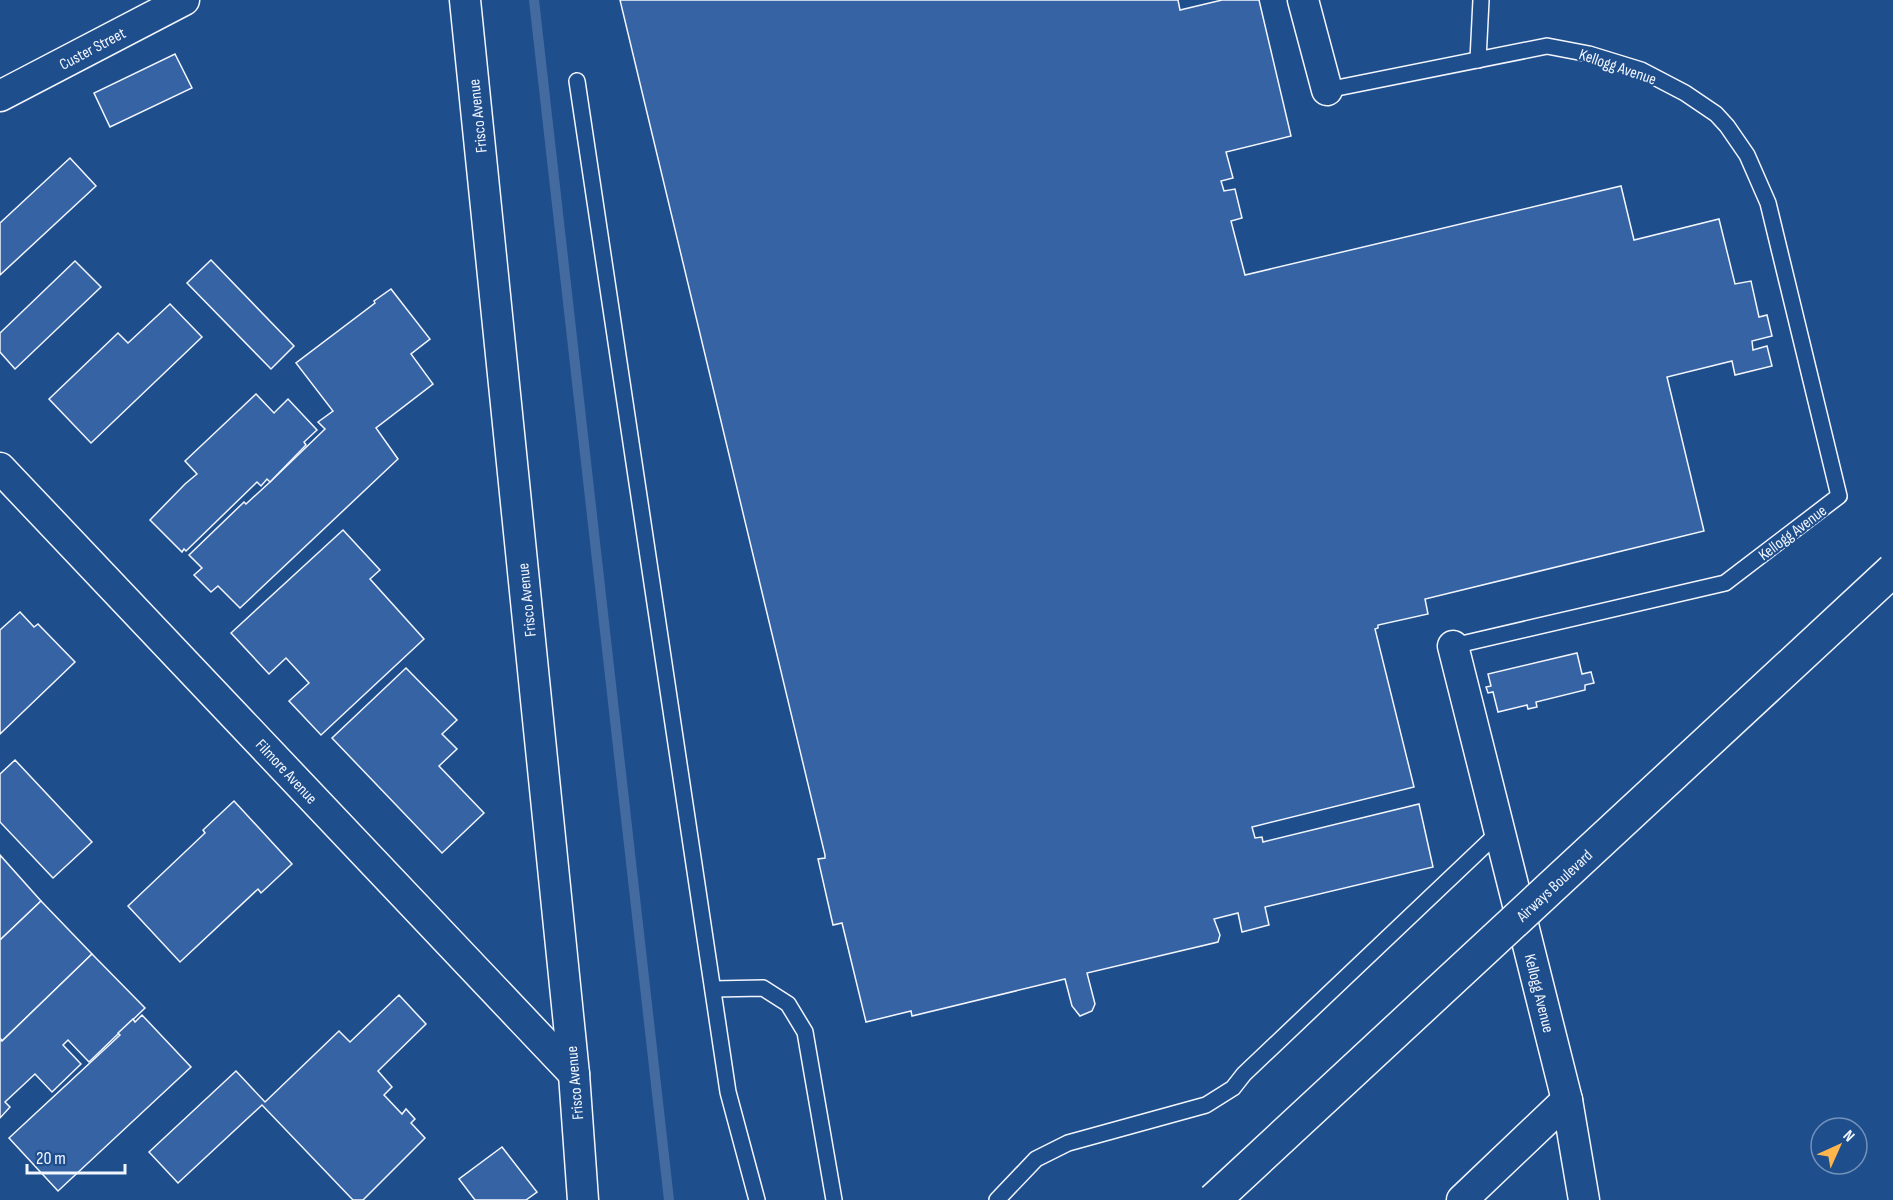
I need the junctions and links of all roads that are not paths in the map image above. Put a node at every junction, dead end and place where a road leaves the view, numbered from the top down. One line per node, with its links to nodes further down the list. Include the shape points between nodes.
1 (184, 0): 8 (street, Custer Street)
2 (465, 0): 14 (street, Frisco Avenue)
3 (1303, 0): 7 (street, Kellogg Avenue)
4 (1481, 0): 5 (lane)
5 (1478, 60): 7 (lane, Kellogg Avenue); 11 (lane, Kellogg Avenue, via 1547,46 1589,54 1663,81 1702,104 1727,126 1747,155 1768,203 1839,496 1725,583)
6 (577, 81): 13 (lane)
7 (1326, 90)
8 (0, 96)
9 (0, 468): 14 (street, Filmore Avenue)
10 (1893, 570): 20 (main road, Airways Boulevard, bridge)
11 (1453, 646): 12 (street, Kellogg Avenue)
12 (1500, 831): 15 (street, Kellogg Avenue); 19 (lane, via 1233,1088 1206,1105 1068,1143 1036,1159)
13 (713, 989): 17 (lane, via 728,1092); 18 (lane, via 762,988 788,1004 805,1032)
14 (573, 1074): 16 (street, Frisco Avenue)
15 (1567, 1100): 21 (street); 22 (street, Kellogg Avenue)
16 (583, 1200)
17 (757, 1200)
18 (834, 1200)
19 (997, 1200)
20 (1214, 1200)
21 (1462, 1200)
22 (1584, 1200)

